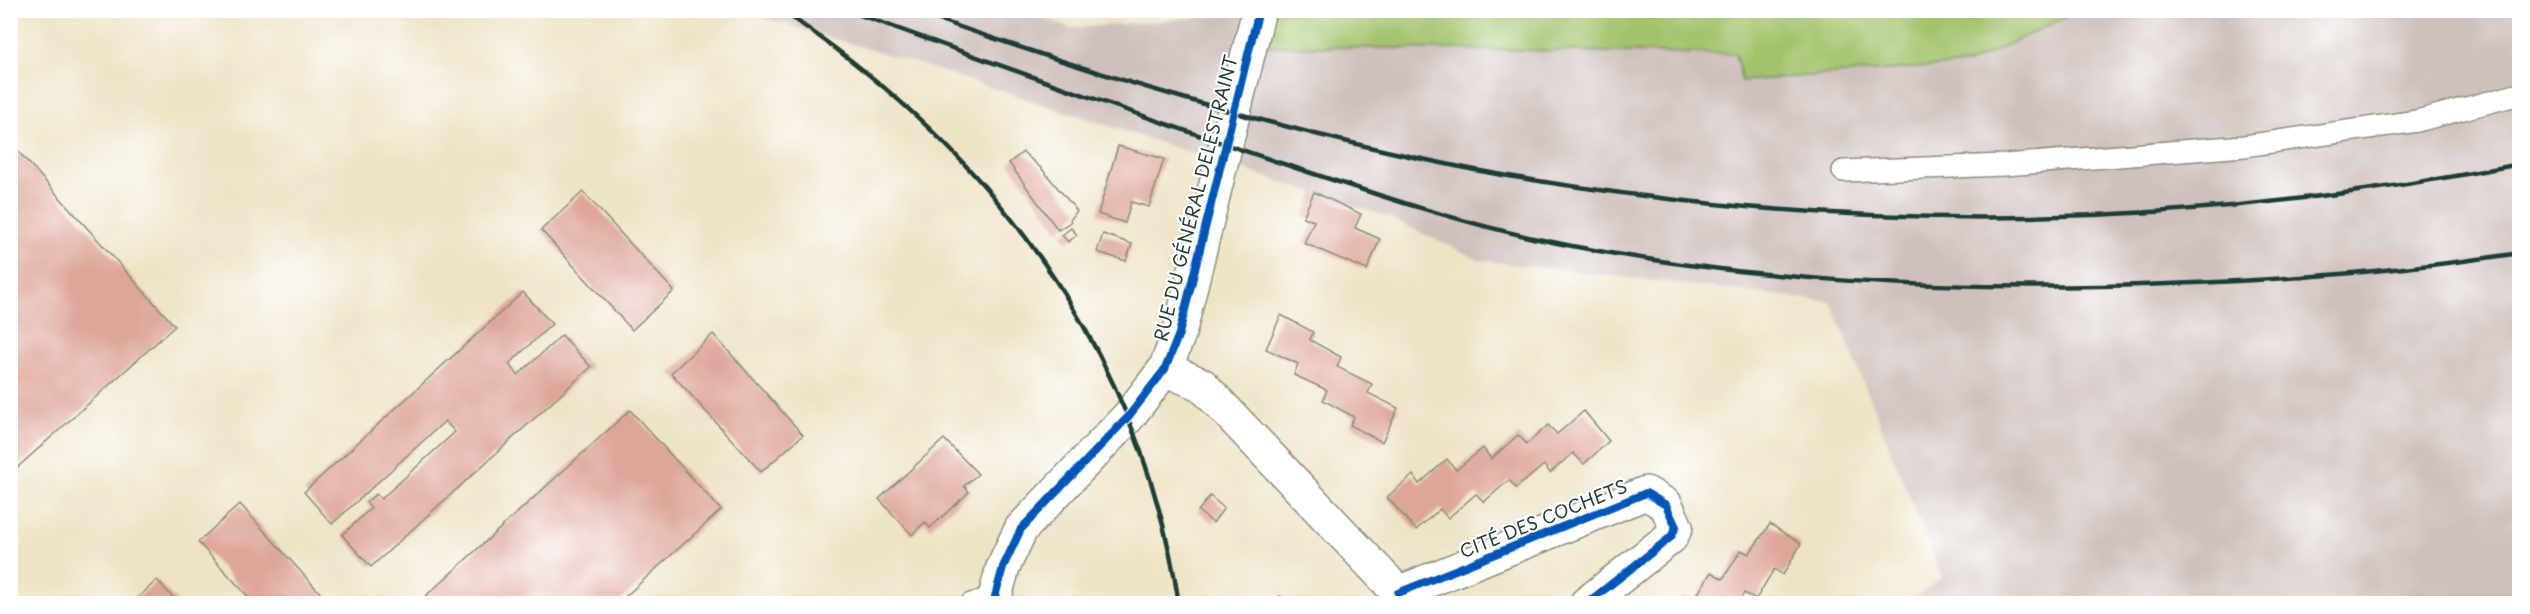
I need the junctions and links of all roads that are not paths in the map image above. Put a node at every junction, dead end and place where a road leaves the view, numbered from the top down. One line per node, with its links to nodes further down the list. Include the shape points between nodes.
1 (1257, 19): 4 (street, RUE DU GÉNÉRAL DELESTRAINT, via 1179,334)
2 (2520, 94): 3 (lane, via 2417,121 2244,146 2004,165)
3 (1843, 171)
4 (1165, 369): 5 (street, CITÉ DES COCHETS, via 1202,385); 6 (street, RUE DU GÉNÉRAL DELESTRAINT, via 1128,417 1021,529)
5 (1403, 598): 7 (street, CITÉ DES COCHETS, via 1646,493 1666,505 1676,527 1671,537)
6 (986, 601)
7 (1586, 603)

